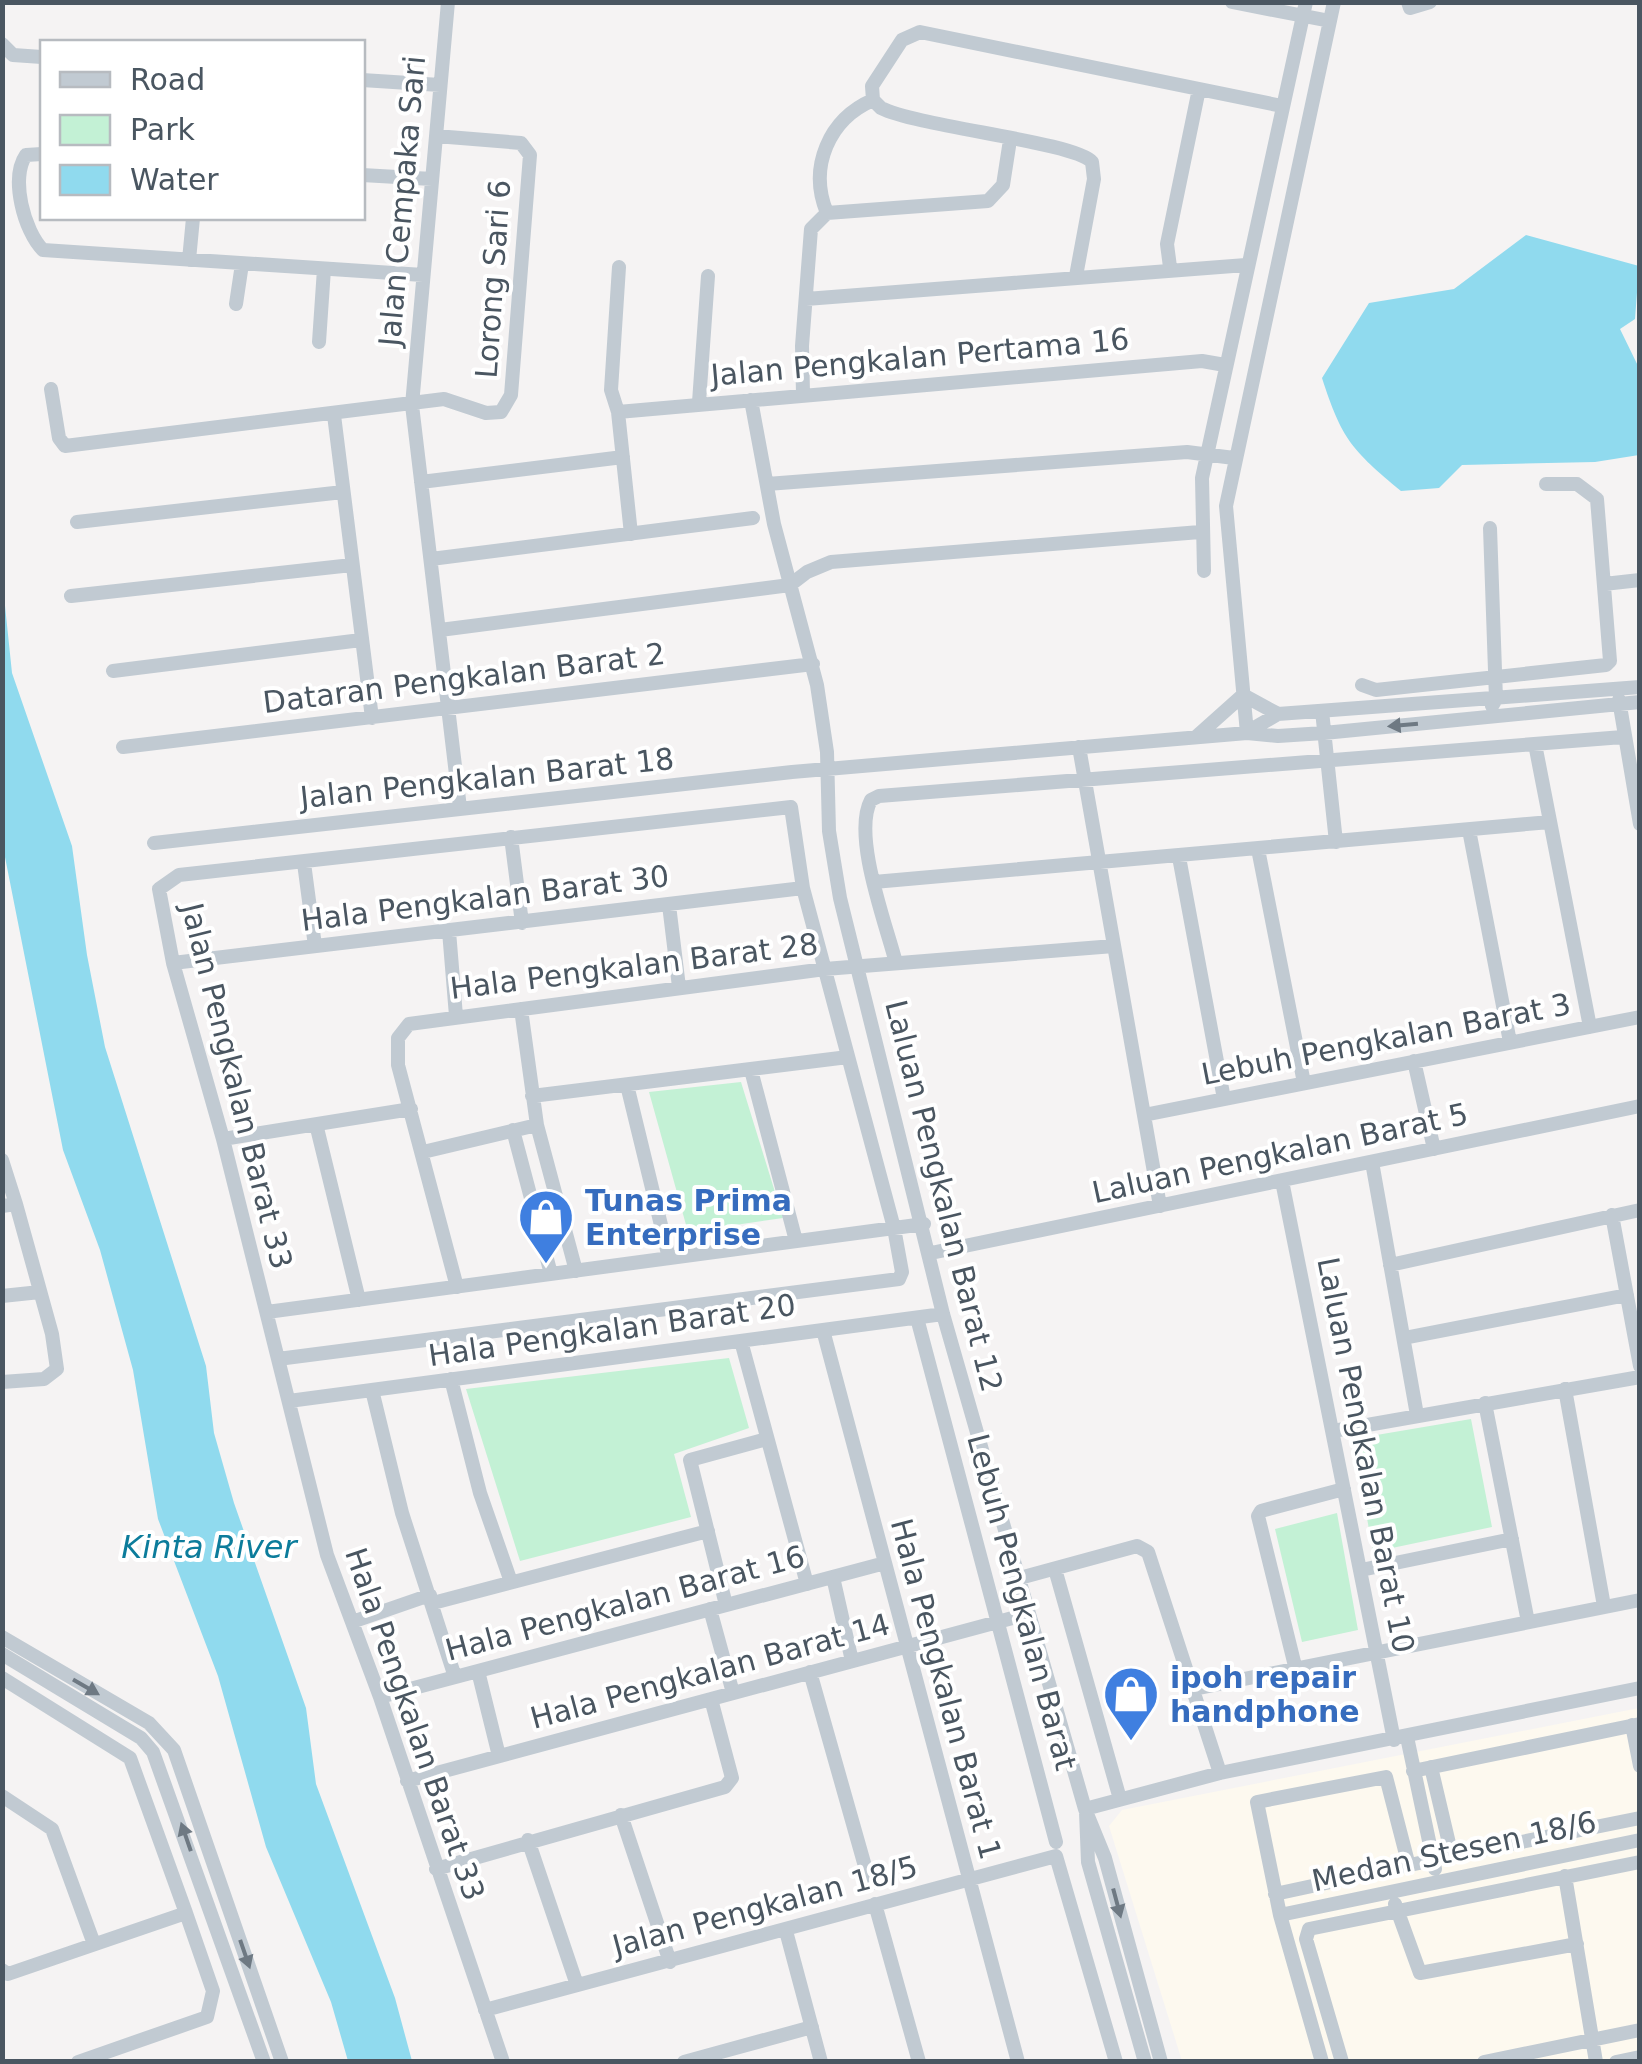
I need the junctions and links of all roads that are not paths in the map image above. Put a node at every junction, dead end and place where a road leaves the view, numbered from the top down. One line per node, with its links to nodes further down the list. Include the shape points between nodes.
1 (448, 2): 11 (street, Jalan Cempaka Sari)
2 (1232, 2): 6 (street)
3 (1334, 2): 7 (street)
4 (1408, 2): 5 (street, via 1410,8)
5 (1430, 2)
6 (1304, 10): 7 (street); 14 (street)
7 (1330, 21): 44 (street)
8 (2, 44): 9 (street, via 13,55)
9 (40, 57)
10 (365, 80): 11 (street)
11 (440, 85): 15 (street, Jalan Cempaka Sari)
12 (1199, 90): 13 (street, via 920,32 902,40 872,86); 14 (street); 26 (street, via 1167,244)
13 (873, 100): 16 (street, via 888,112); 20 (street, via 835,125 825,149 819,180)
14 (1282, 106): 24 (street)
15 (436, 136): 19 (street, Jalan Cempaka Sari); 39 (street, Lorong Sari 6, via 528,147 511,395 500,412 444,399)
16 (1010, 140): 20 (street, via 1003,185 988,200); 30 (street, via 1067,148 1092,162)
17 (40, 154): 22 (street, via 26,155 20,164 28,223 43,250)
18 (365, 175): 19 (street)
19 (432, 180): 28 (street, Jalan Cempaka Sari)
20 (827, 213): 31 (street, via 811,228)
21 (194, 220): 22 (street)
22 (189, 260): 23 (street)
23 (242, 264): 27 (street); 32 (street)
24 (1246, 265): 26 (street); 34 (street)
25 (619, 267): 40 (street, via 611,390)
26 (1170, 268): 30 (street)
27 (324, 269): 28 (street); 33 (street)
28 (423, 275): 39 (street, Jalan Cempaka Sari)
29 (708, 276): 38 (street)
30 (1076, 276): 31 (street)
31 (806, 299): 36 (street)
32 (236, 304)
33 (318, 342)
34 (1226, 365): 36 (street, Jalan Pengkalan Pertama 16, via 1202,361); 42 (street)
35 (50, 389): 41 (street, via 66,446)
36 (803, 394): 37 (street, Jalan Pengkalan Pertama 16)
37 (752, 400): 38 (street, Jalan Pengkalan Pertama 16); 46 (street, Laluan Pengkalan Barat 12)
38 (699, 402): 40 (street, Jalan Pengkalan Pertama 16)
39 (412, 405): 41 (street); 45 (street, Jalan Cempaka Sari)
40 (618, 412): 43 (street)
41 (334, 415): 48 (street)
42 (1208, 455): 44 (street); 46 (street); 52 (street)
43 (623, 457): 45 (street); 53 (street)
44 (1234, 458): 68 (street, via 1226,506)
45 (421, 482): 54 (street, Jalan Cempaka Sari)
46 (767, 484): 59 (street, Laluan Pengkalan Barat 12)
47 (1546, 484): 58 (street, via 1577,484 1596,499)
48 (343, 492): 50 (street); 55 (street)
49 (753, 518): 53 (street)
50 (77, 522)
51 (1490, 528): 65 (street)
52 (1200, 532): 56 (street); 59 (street, via 831,562)
53 (631, 534): 54 (street)
54 (431, 559): 61 (street, Jalan Cempaka Sari)
55 (352, 566): 60 (street); 62 (street)
56 (1204, 571)
57 (1640, 580): 58 (street)
58 (1604, 584): 65 (street, via 1606,666)
59 (790, 585): 61 (street); 63 (street, Laluan Pengkalan Barat 12)
60 (71, 596)
61 (440, 630): 74 (street, Jalan Cempaka Sari)
62 (361, 640): 64 (street); 78 (street)
63 (813, 664): 74 (street, Dataran Pengkalan Barat 2); 88 (street, Laluan Pengkalan Barat 12)
64 (113, 672)
65 (1495, 678): 66 (street, via 1376,690); 69 (street, via 1512,689); 71 (street); 72 (street, via 1476,693)
66 (1362, 684)
67 (1640, 687): 70 (street)
68 (1243, 694): 76 (street); 80 (street); 83 (street)
69 (1551, 694): 70 (street); 71 (street)
70 (1619, 697): 73 (street); 77 (street); 82 (street)
71 (1496, 698): 72 (street); 77 (street); 79 (street, via 1487,710)
72 (1442, 702): 75 (street)
73 (1640, 702)
74 (449, 706): 78 (street, Dataran Pengkalan Barat 2); 90 (street, Jalan Cempaka Sari)
75 (1322, 712): 76 (street); 81 (street)
76 (1278, 714): 80 (street)
77 (1538, 714): 79 (street)
78 (372, 718): 85 (street, Dataran Pengkalan Barat 2)
79 (1457, 720): 81 (street, one-way to 81)
80 (1246, 732): 81 (street); 83 (street, Jalan Pengkalan Barat 18)
81 (1324, 733): 87 (street)
82 (1623, 736): 84 (street); 92 (street)
83 (1196, 737): 86 (street, Jalan Pengkalan Barat 18)
84 (1535, 744): 87 (street); 91 (street)
85 (122, 746)
86 (1079, 747): 88 (street, Jalan Pengkalan Barat 18); 89 (street)
87 (1328, 761): 89 (street); 95 (street)
88 (827, 770): 90 (street, Jalan Pengkalan Barat 18); 110 (street, Laluan Pengkalan Barat 12, via 829,831)
89 (1085, 780): 100 (street); 101 (street, via 871,800 866,813)
90 (460, 808): 96 (street, Jalan Pengkalan Barat 18)
91 (1550, 822): 93 (street); 116 (street)
92 (1640, 824)
93 (1469, 830): 95 (street); 117 (street)
94 (511, 838): 99 (street, Jalan Pengkalan Barat 33); 102 (street, Jalan Pengkalan Barat 33, via 786,805 795,812); 104 (street)
95 (1336, 842): 97 (street)
96 (154, 843)
97 (1258, 849): 98 (street); 121 (street)
98 (1179, 856): 100 (street); 124 (street)
99 (304, 862): 106 (street); 109 (street, Jalan Pengkalan Barat 33, via 166,880 160,888)
100 (1100, 864): 101 (street); 107 (street)
101 (874, 882): 108 (street)
102 (804, 888): 103 (street, Hala Pengkalan Barat 30); 111 (street)
103 (669, 905): 104 (street, Hala Pengkalan Barat 30); 112 (street)
104 (522, 922): 105 (street, Hala Pengkalan Barat 30)
105 (449, 932): 106 (street, Hala Pengkalan Barat 30); 114 (street)
106 (315, 946): 109 (street, Hala Pengkalan Barat 30)
107 (1114, 946): 108 (street, Hala Pengkalan Barat 28); 127 (street)
108 (896, 962): 110 (street, Hala Pengkalan Barat 28)
109 (172, 963): 131 (street, Jalan Pengkalan Barat 33)
110 (858, 966): 111 (street, Hala Pengkalan Barat 28); 141 (street, Laluan Pengkalan Barat 12)
111 (825, 969): 112 (street, Hala Pengkalan Barat 28); 118 (street)
112 (679, 987): 113 (street, Hala Pengkalan Barat 28)
113 (521, 1010): 114 (street, Hala Pengkalan Barat 28); 123 (street)
114 (456, 1016): 126 (street, Hala Pengkalan Barat 28, via 403,1028 396,1050)
115 (1640, 1017): 116 (street, Lebuh Pengkalan Barat 3)
116 (1590, 1026): 117 (street, Lebuh Pengkalan Barat 3)
117 (1510, 1042): 119 (street, Lebuh Pengkalan Barat 3)
118 (848, 1057): 120 (street); 142 (street)
119 (1414, 1061): 121 (street, Lebuh Pengkalan Barat 3); 132 (street)
120 (751, 1070): 122 (street); 143 (street)
121 (1304, 1083): 124 (street, Lebuh Pengkalan Barat 3)
122 (627, 1085): 123 (street); 145 (street)
123 (532, 1096): 128 (street)
124 (1224, 1099): 127 (street, Lebuh Pengkalan Barat 3)
125 (1640, 1106): 132 (street, Laluan Pengkalan Barat 5)
126 (411, 1109): 129 (street); 133 (street)
127 (1144, 1114): 138 (street)
128 (537, 1125): 130 (street); 147 (street)
129 (317, 1128): 131 (street); 153 (street)
130 (512, 1130): 133 (street); 148 (street)
131 (223, 1140): 154 (street, Jalan Pengkalan Barat 33)
132 (1434, 1149): 135 (street, Laluan Pengkalan Barat 5)
133 (422, 1152): 149 (street)
134 (2, 1160): 137 (street)
135 (1372, 1162): 136 (street, Laluan Pengkalan Barat 5); 146 (street)
136 (1282, 1180): 138 (street, Laluan Pengkalan Barat 5); 170 (street, Laluan Pengkalan Barat 10)
137 (9, 1205): 150 (street)
138 (1160, 1206): 144 (street, Laluan Pengkalan Barat 5)
139 (1640, 1210): 140 (street)
140 (1612, 1216): 146 (street); 151 (street)
141 (924, 1224): 142 (street); 144 (street, Laluan Pengkalan Barat 12)
142 (894, 1228): 143 (street); 160 (street, via 899,1279)
143 (796, 1241): 145 (street)
144 (931, 1254): 155 (street, Laluan Pengkalan Barat 12)
145 (669, 1258): 147 (street)
146 (1390, 1265): 158 (street)
147 (576, 1271): 148 (street)
148 (551, 1274): 149 (street)
149 (458, 1287): 153 (street)
150 (40, 1292): 152 (street); 164 (street, via 57,1369 44,1378)
151 (1627, 1295): 158 (street); 161 (street)
152 (2, 1296)
153 (359, 1300): 154 (street)
154 (266, 1312): 160 (street, Jalan Pengkalan Barat 33)
155 (942, 1314): 156 (street, Hala Pengkalan Barat 20); 179 (street, Laluan Pengkalan Barat 12)
156 (917, 1318): 157 (street, Hala Pengkalan Barat 20); 188 (street, Lebuh Pengkalan Barat)
157 (822, 1330): 159 (street, Hala Pengkalan Barat 20); 175 (street, Hala Pengkalan Barat 1)
158 (1404, 1338): 169 (street)
159 (740, 1341): 163 (street, Hala Pengkalan Barat 20); 171 (street)
160 (278, 1359): 167 (street, Jalan Pengkalan Barat 33)
161 (1640, 1366)
162 (1640, 1376): 165 (street)
163 (451, 1380): 166 (street, Hala Pengkalan Barat 20); 180 (street)
164 (2, 1382)
165 (1566, 1389): 168 (street); 185 (street)
166 (372, 1390): 167 (street, Hala Pengkalan Barat 20); 182 (street, via 402,1513)
167 (289, 1401): 189 (street, Hala Pengkalan Barat 33, via 326,1555)
168 (1484, 1403): 169 (street); 174 (street)
169 (1417, 1416): 170 (street)
170 (1333, 1431): 172 (street, Laluan Pengkalan Barat 10)
171 (767, 1440): 173 (street, via 690,1460); 181 (street)
172 (1344, 1489): 177 (street, Laluan Pengkalan Barat 10); 196 (street, via 1258,1516)
173 (708, 1531): 180 (street); 184 (street)
174 (1512, 1540): 177 (street); 190 (street)
175 (884, 1563): 178 (street, Hala Pengkalan Barat 16); 192 (street, Hala Pengkalan Barat 1)
176 (1055, 1569): 179 (street); 201 (street, via 1137,1546 1148,1552); 214 (street)
177 (1361, 1570): 193 (street, Laluan Pengkalan Barat 10)
178 (833, 1577): 181 (street, Hala Pengkalan Barat 16); 194 (street)
179 (1016, 1578): 187 (street, Laluan Pengkalan Barat 12)
180 (511, 1582): 182 (street)
181 (807, 1584): 184 (street, Hala Pengkalan Barat 16)
182 (432, 1599): 189 (street); 199 (street)
183 (1640, 1600): 185 (street)
184 (726, 1605): 186 (street, Hala Pengkalan Barat 16)
185 (1604, 1606): 190 (street)
186 (710, 1609): 197 (street, Hala Pengkalan Barat 16); 202 (street)
187 (1028, 1614): 188 (street, Hala Pengkalan Barat 14); 215 (street, Laluan Pengkalan Barat 12)
188 (998, 1621): 192 (street, Hala Pengkalan Barat 14); 220 (street, Lebuh Pengkalan Barat)
189 (352, 1622): 203 (street, Hala Pengkalan Barat 33)
190 (1528, 1622): 193 (street)
191 (2, 1637): 195 (street)
192 (906, 1646): 194 (street, Hala Pengkalan Barat 14); 226 (street, Hala Pengkalan Barat 1)
193 (1378, 1652): 196 (street); 206 (street, Laluan Pengkalan Barat 10)
194 (852, 1661): 198 (street, Hala Pengkalan Barat 14)
195 (10, 1662): 232 (street, via 130,1758); 248 (street, one-way to 195, via 153,1752 141,1738); 249 (street, one-way to 249, via 149,1724 174,1750)
196 (1296, 1666): 201 (street)
197 (478, 1671): 199 (street, Hala Pengkalan Barat 16); 207 (street)
198 (810, 1672): 202 (street, Hala Pengkalan Barat 14); 228 (street)
199 (455, 1677): 203 (street, Hala Pengkalan Barat 16)
200 (1640, 1688): 206 (street)
201 (1194, 1689): 211 (street)
202 (732, 1693): 204 (street, Hala Pengkalan Barat 14)
203 (380, 1697): 212 (street, Hala Pengkalan Barat 33)
204 (712, 1699): 207 (street, Hala Pengkalan Barat 14); 216 (street, via 730,1784)
205 (1636, 1724): 208 (street); 209 (street)
206 (1401, 1739): 210 (street, Laluan Pengkalan Barat 10); 211 (street)
207 (498, 1756): 212 (street, Hala Pengkalan Barat 14)
208 (1640, 1766)
209 (1431, 1767): 210 (street); 217 (street, via 1452,1856)
210 (1413, 1771): 221 (street, Laluan Pengkalan Barat 10)
211 (1220, 1774): 214 (street)
212 (407, 1781): 224 (street, Hala Pengkalan Barat 33)
213 (2, 1796): 236 (street, via 52,1829)
214 (1120, 1799): 215 (street)
215 (1085, 1810): 256 (street, Laluan Pengkalan Barat 12, via 1088,1862); 257 (street, Laluan Pengkalan Barat 12, one-way to 257, via 1105,1858)
216 (621, 1815): 218 (street); 238 (street)
217 (1640, 1818)
218 (528, 1840): 224 (street); 240 (street)
219 (1640, 1840): 227 (street, Medan Stesen 18/6)
220 (1056, 1842)
221 (1433, 1860): 223 (street); 227 (street, Laluan Pengkalan Barat 10)
222 (1640, 1862): 225 (street)
223 (1408, 1866): 230 (street); 230 (street, via 1386,1777 1263,1799 1256,1811)
224 (436, 1869): 241 (street, Hala Pengkalan Barat 33)
225 (1566, 1876): 233 (street); 237 (street)
226 (968, 1878): 231 (street, Jalan Pengkalan 18/5); 254 (street, Hala Pengkalan Barat 1); 255 (street, Jalan Pengkalan 18/5, via 1047,1856 1059,1860)
227 (1438, 1882): 229 (street, Medan Stesen 18/6)
228 (870, 1884)
229 (1391, 1892): 233 (street); 234 (street, Medan Stesen 18/6)
230 (1275, 1894): 234 (street)
231 (876, 1904): 235 (street, Jalan Pengkalan 18/5); 253 (street)
232 (184, 1908): 236 (street); 247 (street, via 214,1996 207,2017)
233 (1398, 1910): 237 (street, via 1416,1968 1425,1974); 259 (street, via 1306,1934)
234 (1280, 1915): 258 (street)
235 (786, 1932): 238 (street, Jalan Pengkalan 18/5); 242 (street)
236 (94, 1944): 239 (street)
237 (1577, 1944): 244 (street)
238 (670, 1962): 240 (street, Jalan Pengkalan 18/5)
239 (6, 1972)
240 (578, 1985): 241 (street, Jalan Pengkalan 18/5)
241 (484, 2010): 250 (street, Hala Pengkalan Barat 33)
242 (812, 2028): 245 (street); 252 (street)
243 (1640, 2030): 244 (street)
244 (1595, 2039): 260 (street); 261 (street)
245 (721, 2057): 251 (street)
246 (1640, 2057): 262 (street)
247 (78, 2062)
248 (264, 2062)
249 (282, 2062)
250 (503, 2062)
251 (684, 2062)
252 (821, 2062)
253 (919, 2062)
254 (1018, 2062)
255 (1116, 2062)
256 (1145, 2062)
257 (1161, 2062)
258 (1322, 2062)
259 (1342, 2062)
260 (1484, 2062)
261 (1596, 2062)
262 (1616, 2062)

